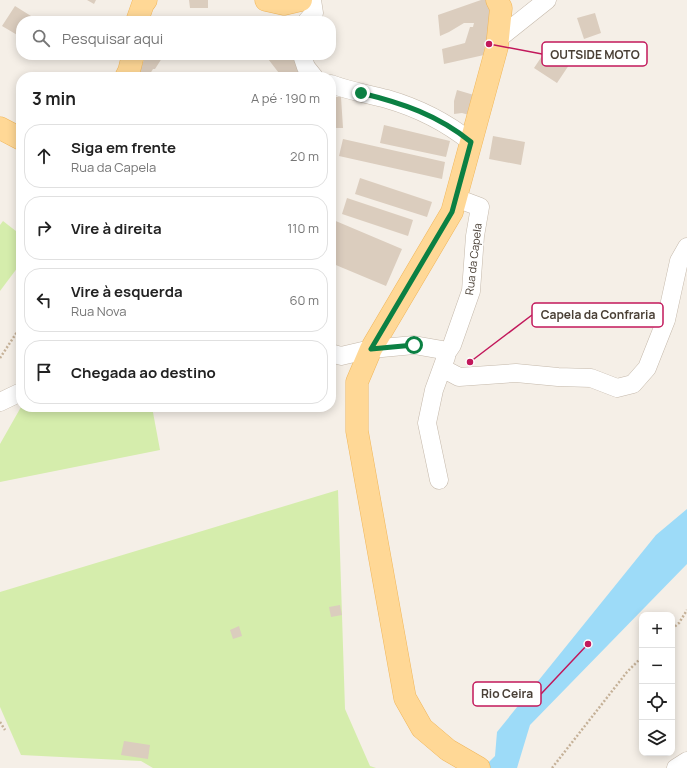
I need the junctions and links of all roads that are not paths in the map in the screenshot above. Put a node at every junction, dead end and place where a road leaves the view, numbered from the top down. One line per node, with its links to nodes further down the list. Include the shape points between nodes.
1 (266, 0): 2 (main road, via 284,4)
2 (301, 0)
3 (312, 0): 6 (street, via 314,13)
4 (497, 0): 7 (main road, via 501,8)
5 (547, 0): 7 (street)
6 (311, 16)
7 (498, 39): 15 (main road)
8 (132, 60): 10 (main road)
9 (304, 60): 11 (street)
10 (128, 72)
11 (310, 72)
12 (336, 85): 15 (street, via 418,110 440,120)
13 (0, 128): 14 (main road)
14 (16, 136)
15 (471, 142): 16 (main road)
16 (456, 198): 18 (main road, via 452,212); 19 (street, Rua da Capela, via 480,207 470,291)
17 (687, 246): 21 (street, via 679,261 666,320 650,361 633,384 617,388 591,378 516,373 458,377)
18 (371, 349): 19 (street, via 414,345); 20 (street, via 341,356); 26 (main road, via 357,382 357,431 405,698 422,728 448,750)
19 (448, 351): 21 (street)
20 (336, 354)
21 (442, 368): 24 (street, via 434,390 427,424)
22 (16, 394): 23 (street)
23 (0, 402)
24 (439, 480)
25 (687, 761): 27 (street)
26 (479, 768)
27 (676, 768)

